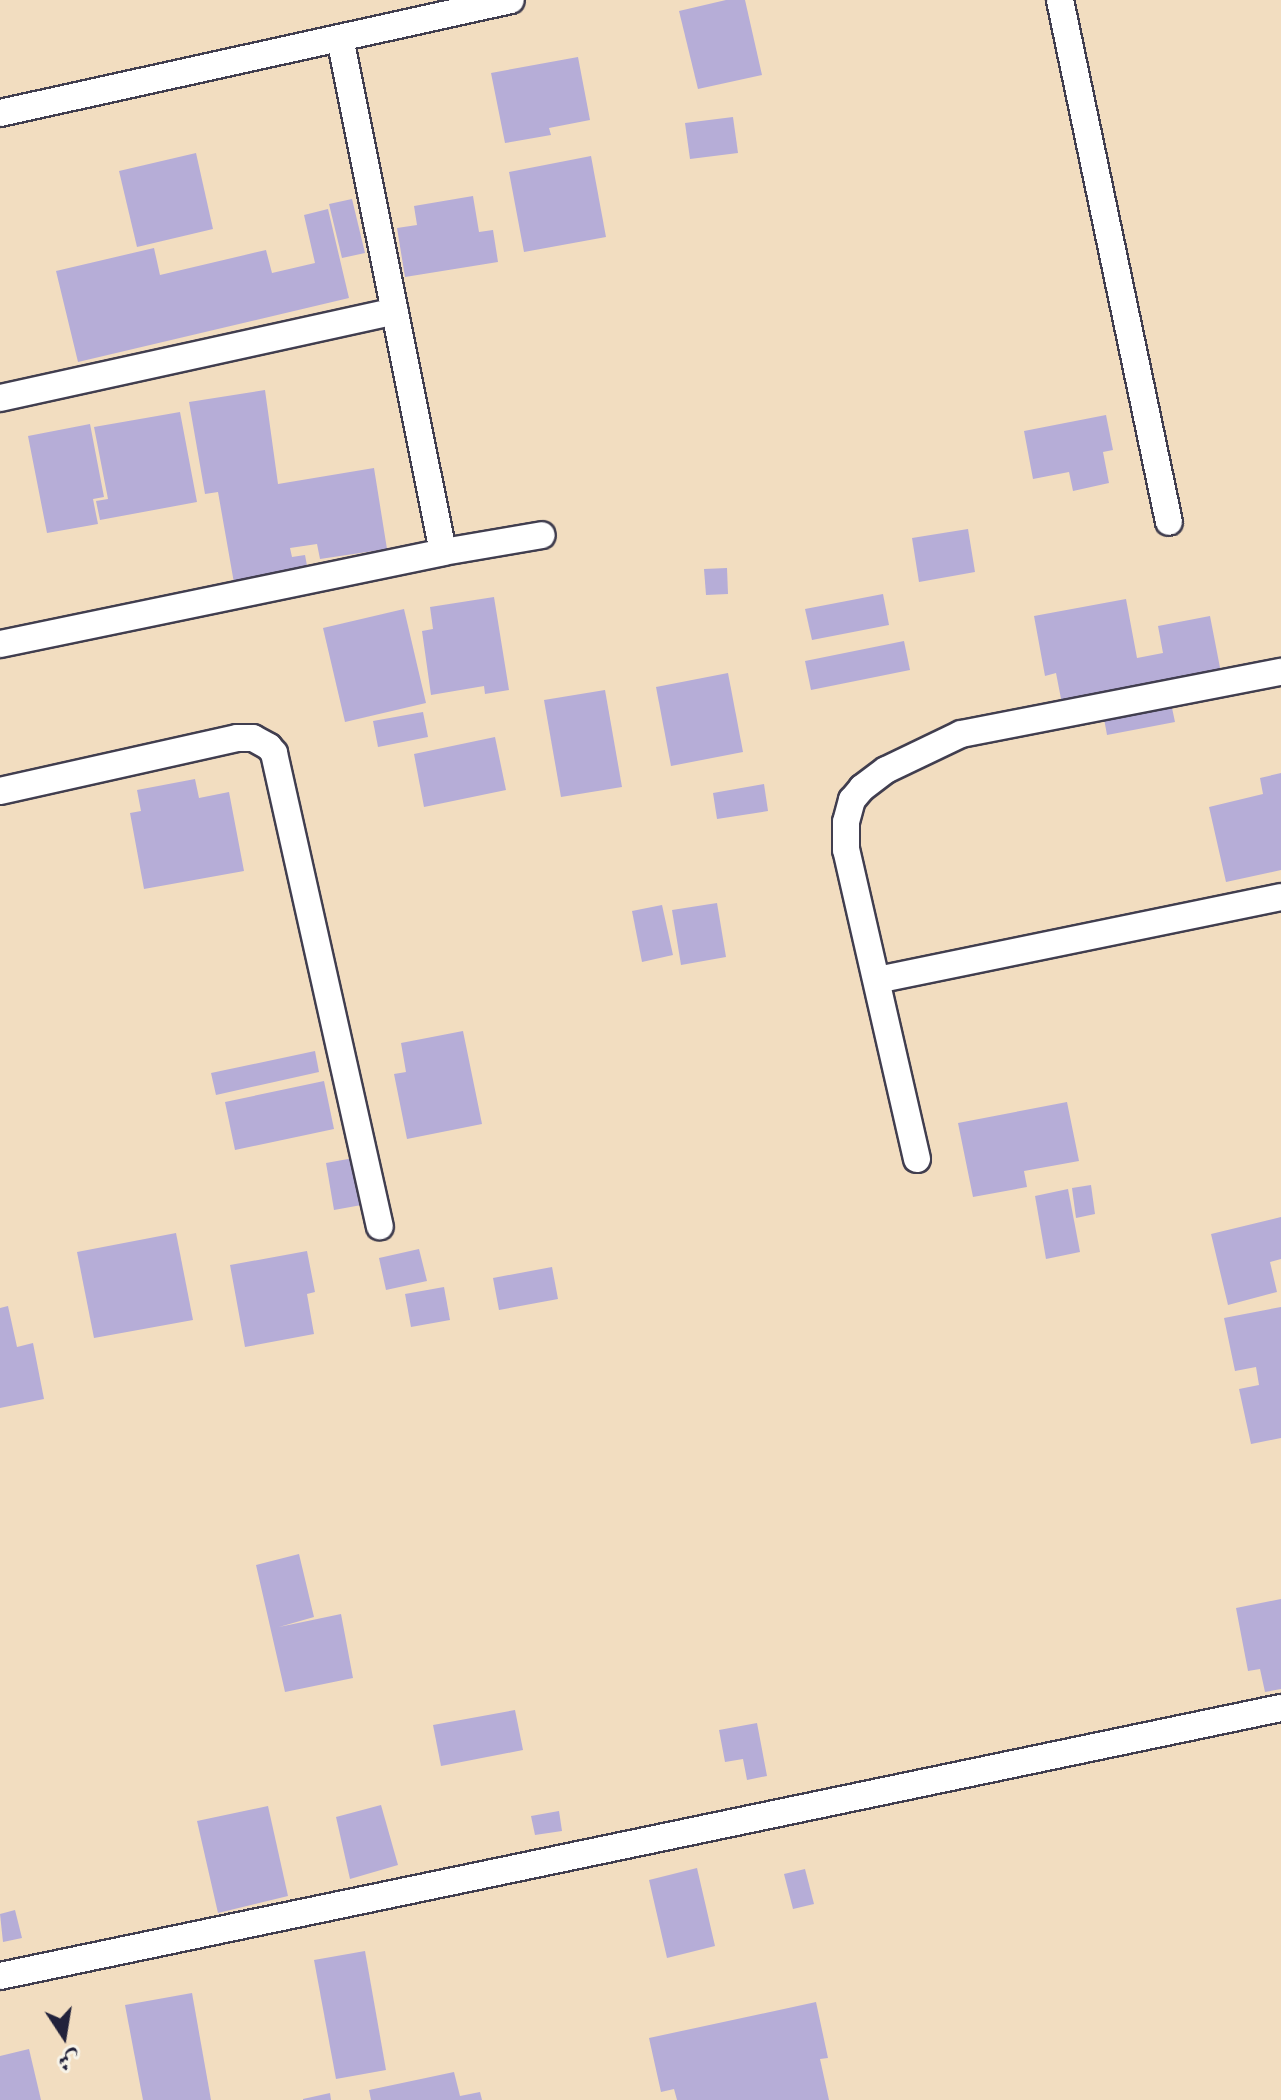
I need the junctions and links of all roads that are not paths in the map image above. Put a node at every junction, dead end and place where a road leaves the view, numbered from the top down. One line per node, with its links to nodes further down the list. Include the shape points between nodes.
1 (511, 0): 3 (street)
2 (1060, 0): 7 (street)
3 (340, 38): 4 (street); 5 (street)
4 (0, 113)
5 (395, 311): 6 (street); 9 (street)
6 (0, 398)
7 (1169, 522)
8 (542, 535): 9 (street)
9 (443, 552): 10 (street)
10 (0, 644)
11 (1281, 672): 14 (street, via 961,734 913,755 862,788 846,822 846,850)
12 (0, 791): 16 (street, via 237,738 253,738 269,747)
13 (1281, 897): 14 (street)
14 (877, 980): 15 (street)
15 (917, 1159)
16 (380, 1226)
17 (1281, 1708): 18 (street)
18 (0, 1976)

